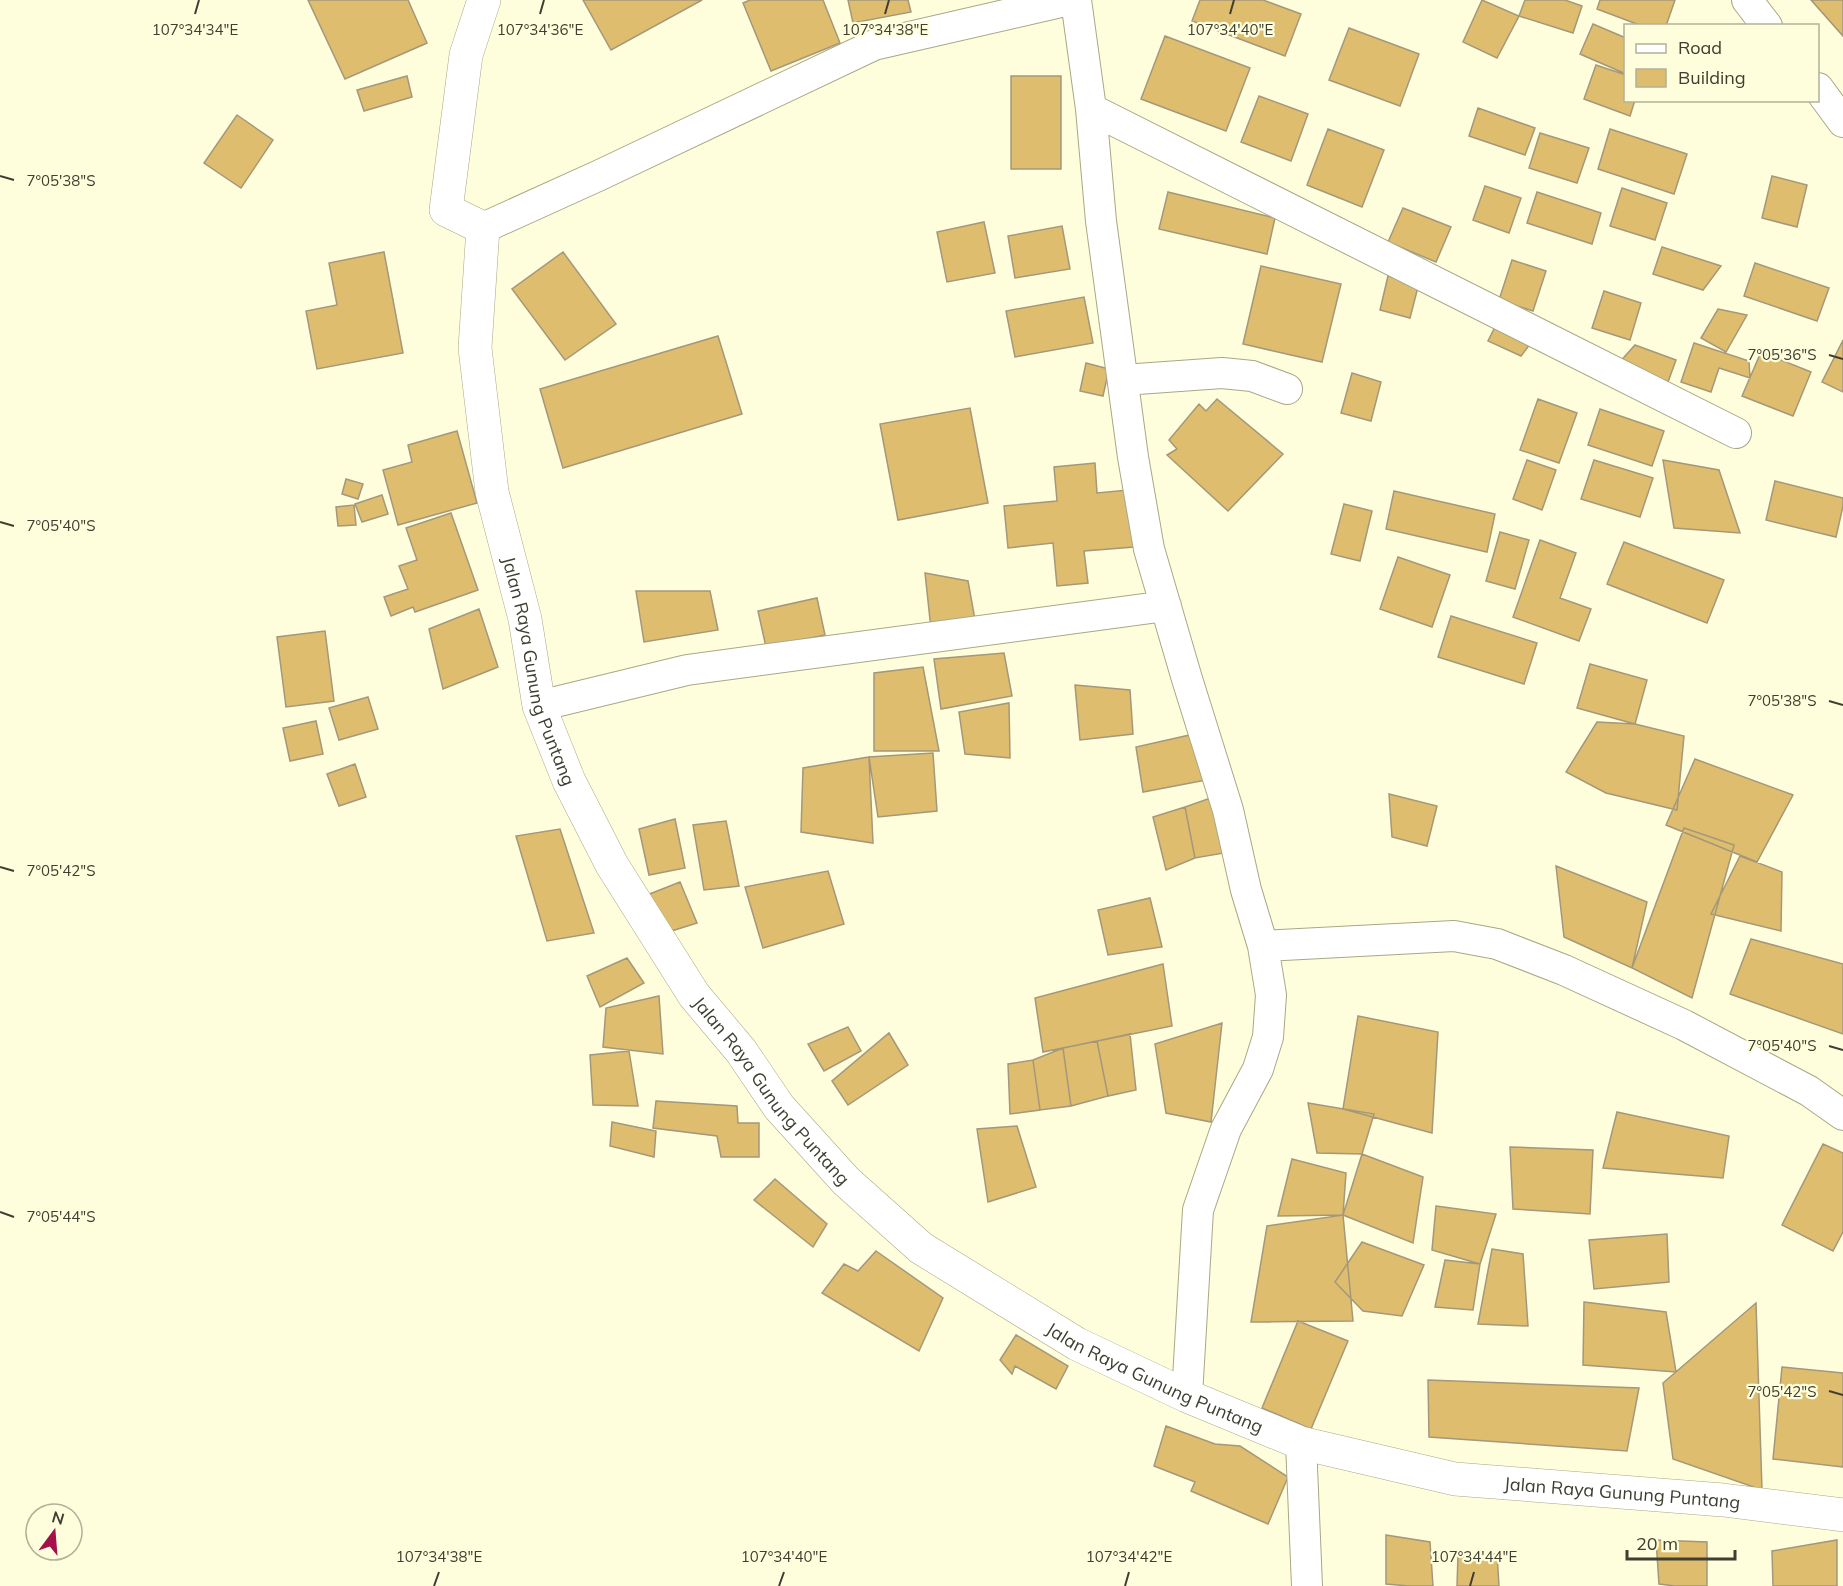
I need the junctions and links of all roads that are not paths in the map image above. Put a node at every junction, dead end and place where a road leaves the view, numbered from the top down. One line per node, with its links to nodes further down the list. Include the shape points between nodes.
1 (484, 0): 9 (street, via 466,55 446,210)
2 (1070, 0): 9 (street, via 874,45)
3 (1076, 0): 7 (street)
4 (1747, 0): 5 (street)
5 (1765, 24)
6 (1819, 89): 8 (street)
7 (1091, 109): 10 (street, via 1101,221); 12 (street)
8 (1843, 122)
9 (483, 228): 14 (street, Jalan Raya Gunung Puntang, via 475,348 492,492 525,619)
10 (1123, 380): 11 (street, via 1222,373 1252,376); 13 (street, via 1149,549)
11 (1287, 389)
12 (1736, 433)
13 (1166, 606): 14 (street, via 687,670); 15 (street, via 1228,810)
14 (539, 706): 17 (street, Jalan Raya Gunung Puntang, via 570,781 612,865 694,995 741,1051 779,1107 846,1180 921,1248 1077,1344)
15 (1263, 946): 16 (street, via 1454,936 1497,944 1684,1025 1809,1091); 17 (street, via 1272,995 1268,1036 1258,1069 1226,1129 1198,1210)
16 (1843, 1115)
17 (1187, 1396): 18 (street, Jalan Raya Gunung Puntang)
18 (1301, 1443): 19 (street, Jalan Raya Gunung Puntang, via 1455,1479 1724,1500); 20 (street)
19 (1843, 1515)
20 (1307, 1586)

